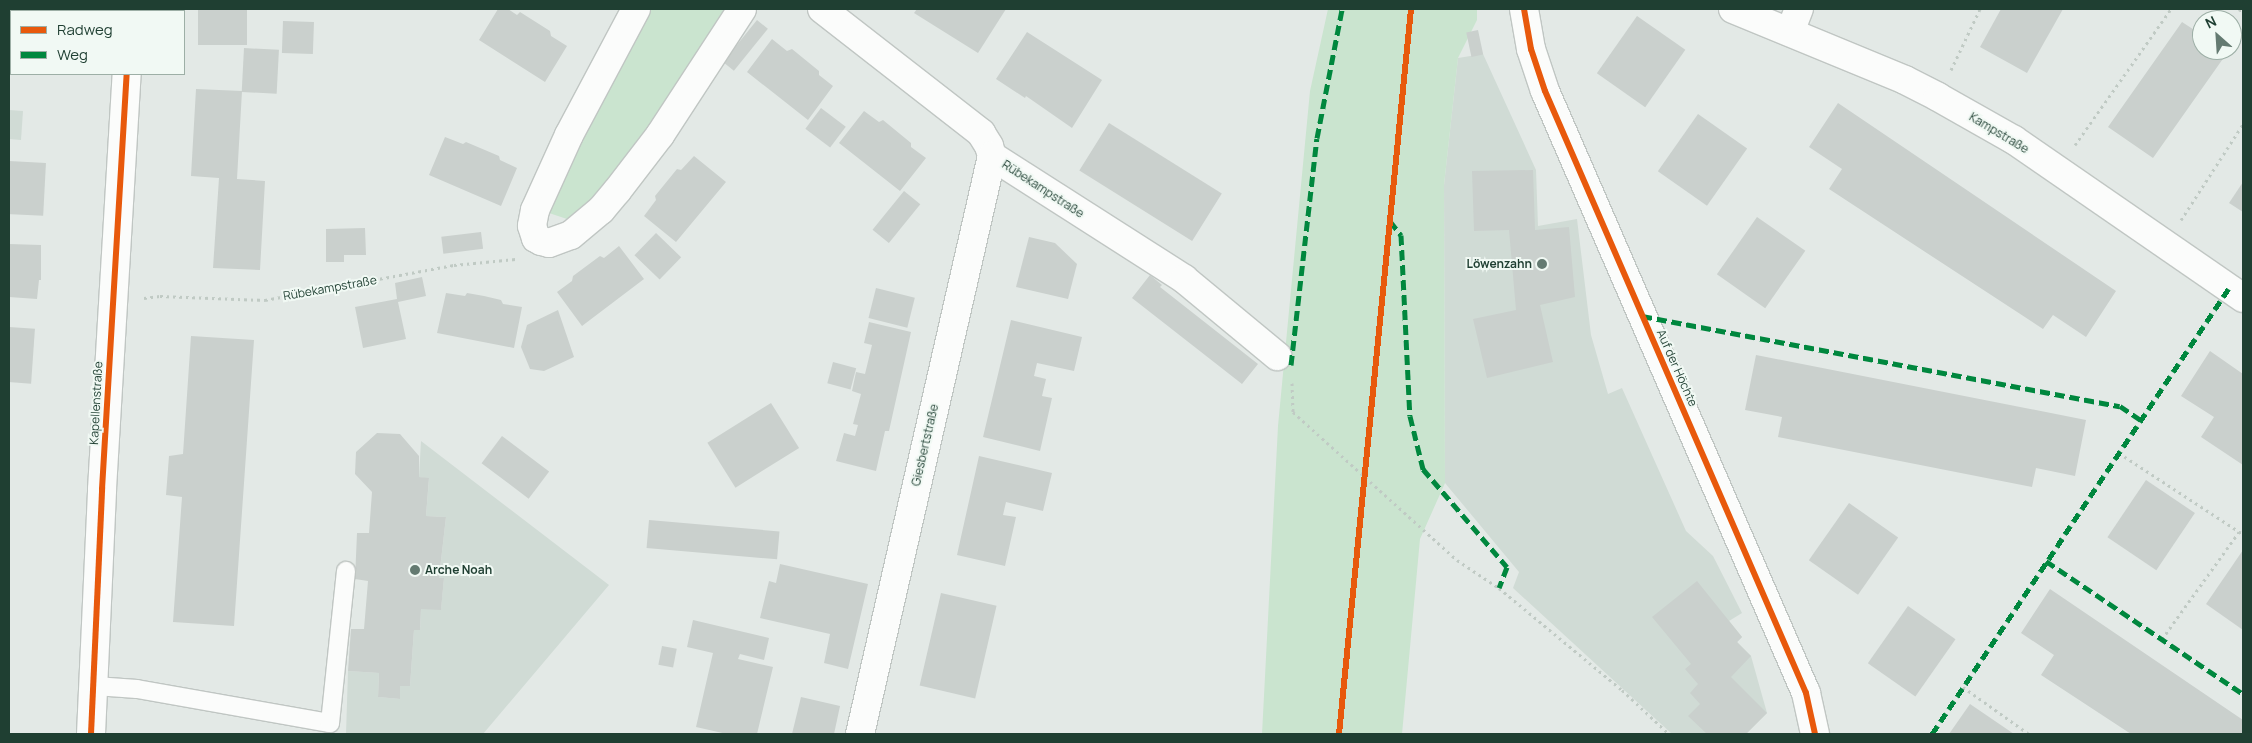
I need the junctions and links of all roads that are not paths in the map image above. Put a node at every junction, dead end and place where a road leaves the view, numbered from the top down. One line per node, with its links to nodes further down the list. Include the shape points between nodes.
1 (636, 9): 2 (street, via 569,134 535,210 532,226 536,238 541,241 549,243 571,235 601,210 660,135)
2 (742, 9)
3 (822, 9): 8 (street, Rübekampstraße, via 981,133 990,146)
4 (1524, 9): 15 (street, Auf der Höchte, via 1531,49 1545,91 1806,693)
5 (1733, 9): 6 (street, Kampstraße)
6 (1794, 20): 9 (street, Kampstraße, via 2014,140)
7 (127, 75): 12 (street, Kapellenstraße, via 102,488)
8 (992, 156): 10 (street, Rübekampstraße, via 1184,279); 14 (street, Giesbertstraße)
9 (2243, 298)
10 (1284, 365)
11 (346, 570): 12 (lane, via 330,723 136,689)
12 (95, 686): 13 (street, Kapellenstraße)
13 (91, 734)
14 (860, 734)
15 (1815, 734)

